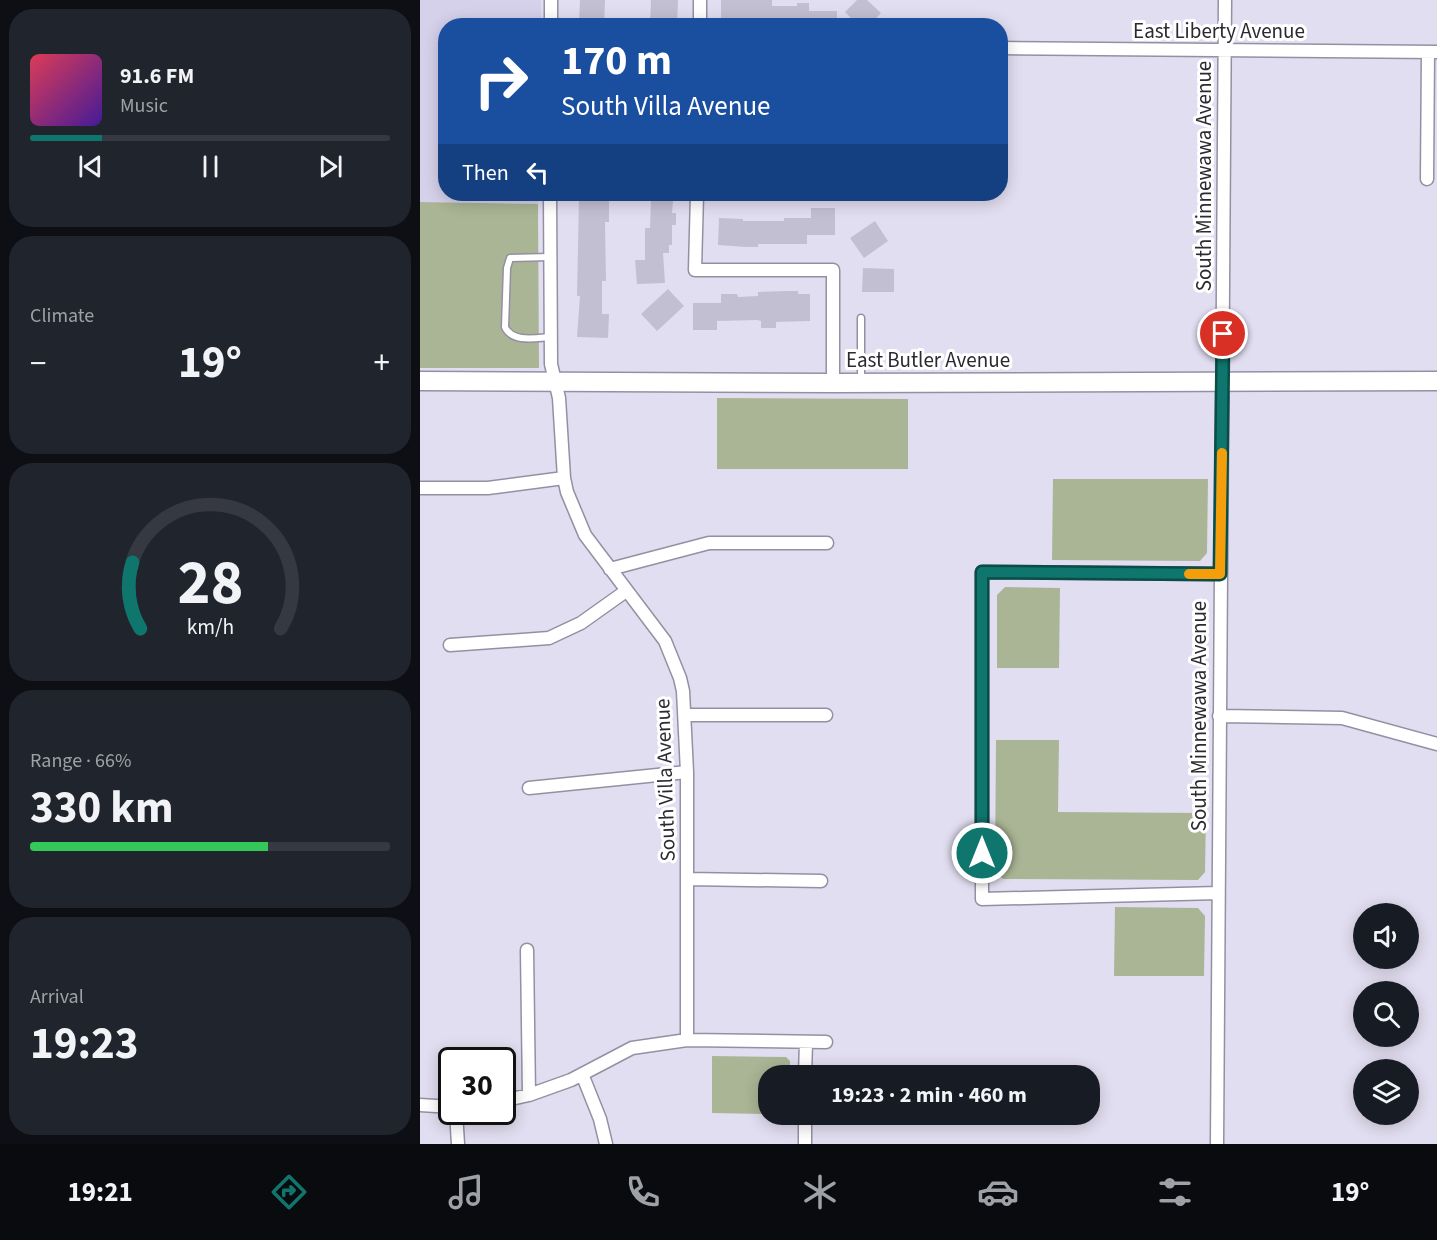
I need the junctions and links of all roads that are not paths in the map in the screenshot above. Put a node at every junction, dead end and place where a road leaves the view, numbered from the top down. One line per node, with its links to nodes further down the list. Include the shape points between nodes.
1 (551, 0): 4 (street)
2 (700, 0): 5 (street)
3 (1225, 0): 7 (street, South Minnewawa Avenue)
4 (550, 18)
5 (700, 18)
6 (1008, 48): 7 (street, East Liberty Avenue)
7 (1224, 50): 8 (street, East Liberty Avenue); 16 (street, South Minnewawa Avenue)
8 (1432, 52): 9 (street)
9 (1427, 179)
10 (550, 201): 12 (street, South Villa Avenue)
11 (697, 201): 19 (street, via 695,270 833,270)
12 (550, 257): 14 (street, South Villa Avenue); 14 (lane, via 510,258 505,327 516,338)
13 (861, 318): 20 (lane)
14 (551, 338): 18 (street, South Villa Avenue)
15 (420, 381): 18 (street, East Butler Avenue)
16 (1223, 381): 17 (street, East Butler Avenue); 20 (street, East Butler Avenue); 25 (street, South Minnewawa Avenue)
17 (1437, 381)
18 (556, 382): 19 (street, East Butler Avenue); 21 (street, South Villa Avenue)
19 (833, 383): 20 (street, East Butler Avenue)
20 (861, 383)
21 (564, 478): 22 (street, via 488,488); 24 (street, South Villa Avenue, via 581,528)
22 (420, 488)
23 (827, 543): 24 (street, via 709,543)
24 (610, 569): 26 (street, South Villa Avenue)
25 (1220, 574): 30 (street, South Minnewawa Avenue); 36 (street, via 982,572 982,899)
26 (626, 591): 27 (street, via 581,623 549,638); 28 (street, South Villa Avenue, via 665,641 680,678)
27 (450, 645)
28 (685, 715): 29 (street); 32 (street, South Villa Avenue)
29 (826, 715)
30 (1219, 716): 31 (street, via 1342,718); 36 (street, South Minnewawa Avenue)
31 (1437, 744)
32 (687, 772): 33 (street); 34 (street, South Villa Avenue)
33 (529, 788)
34 (687, 879): 35 (street); 38 (street, South Villa Avenue)
35 (821, 881)
36 (1218, 893): 52 (street, South Minnewawa Avenue)
37 (526, 950): 43 (street)
38 (687, 1040): 39 (street); 42 (street, via 632,1048)
39 (806, 1042): 40 (street); 41 (street)
40 (826, 1042)
41 (805, 1065)
42 (582, 1074): 43 (street); 50 (street)
43 (529, 1095): 44 (street)
44 (516, 1098)
45 (420, 1105): 46 (street)
46 (438, 1106)
47 (457, 1125): 49 (street)
48 (805, 1125): 51 (street)
49 (458, 1144)
50 (606, 1144)
51 (805, 1144)
52 (1217, 1144)

